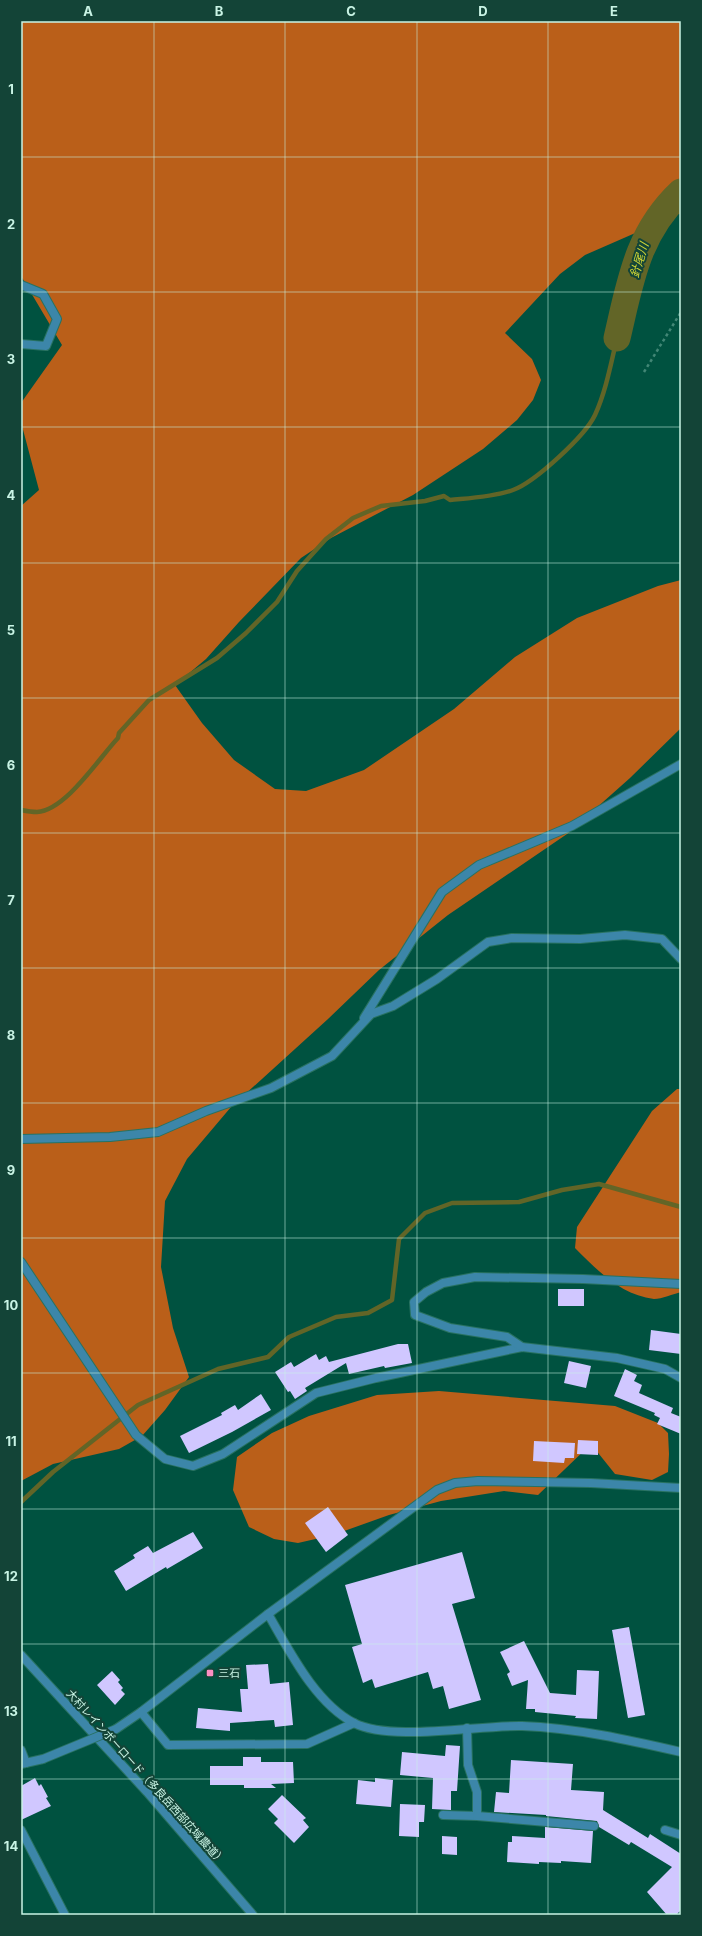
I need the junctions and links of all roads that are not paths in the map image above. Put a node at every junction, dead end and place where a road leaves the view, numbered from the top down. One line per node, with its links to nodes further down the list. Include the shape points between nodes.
1 (21, 285): 2 (street, via 44,294 57,319 46,346)
2 (21, 344)
3 (681, 764): 5 (street, via 572,826 479,865 442,892)
4 (681, 959): 5 (street, via 662,939 625,935 580,939 512,938 488,942 431,983 393,1006 371,1014)
5 (355, 1032): 6 (street, via 332,1056 278,1084 158,1132 110,1138)
6 (21, 1139)
7 (21, 1262): 9 (street, via 136,1435 165,1459 193,1466 223,1454 316,1393)
8 (681, 1284): 9 (street, via 475,1277 443,1283 414,1302 415,1315 450,1328 507,1337)
9 (522, 1347): 10 (street, via 617,1358 665,1369)
10 (681, 1378)
11 (681, 1488): 12 (street, via 591,1483 455,1483 437,1490 419,1502)
12 (268, 1614): 14 (street); 15 (street, via 297,1663 322,1697)
13 (21, 1654): 27 (street, 大村レインボーロード（多良岳西部広域農道）, via 147,1792)
14 (141, 1712): 15 (street, via 168,1745 307,1744); 19 (street, bridge, via 116,1730 43,1759)
15 (354, 1723): 16 (street, via 397,1731)
16 (467, 1728): 18 (street, via 522,1726 561,1729 613,1736); 21 (street, via 468,1765 477,1792)
17 (21, 1750): 19 (street)
18 (681, 1752)
19 (23, 1764)
20 (443, 1815): 21 (street)
21 (477, 1816): 22 (street)
22 (594, 1826)
23 (21, 1830): 26 (street)
24 (666, 1830): 25 (street)
25 (681, 1835)
26 (65, 1915)
27 (253, 1915)

